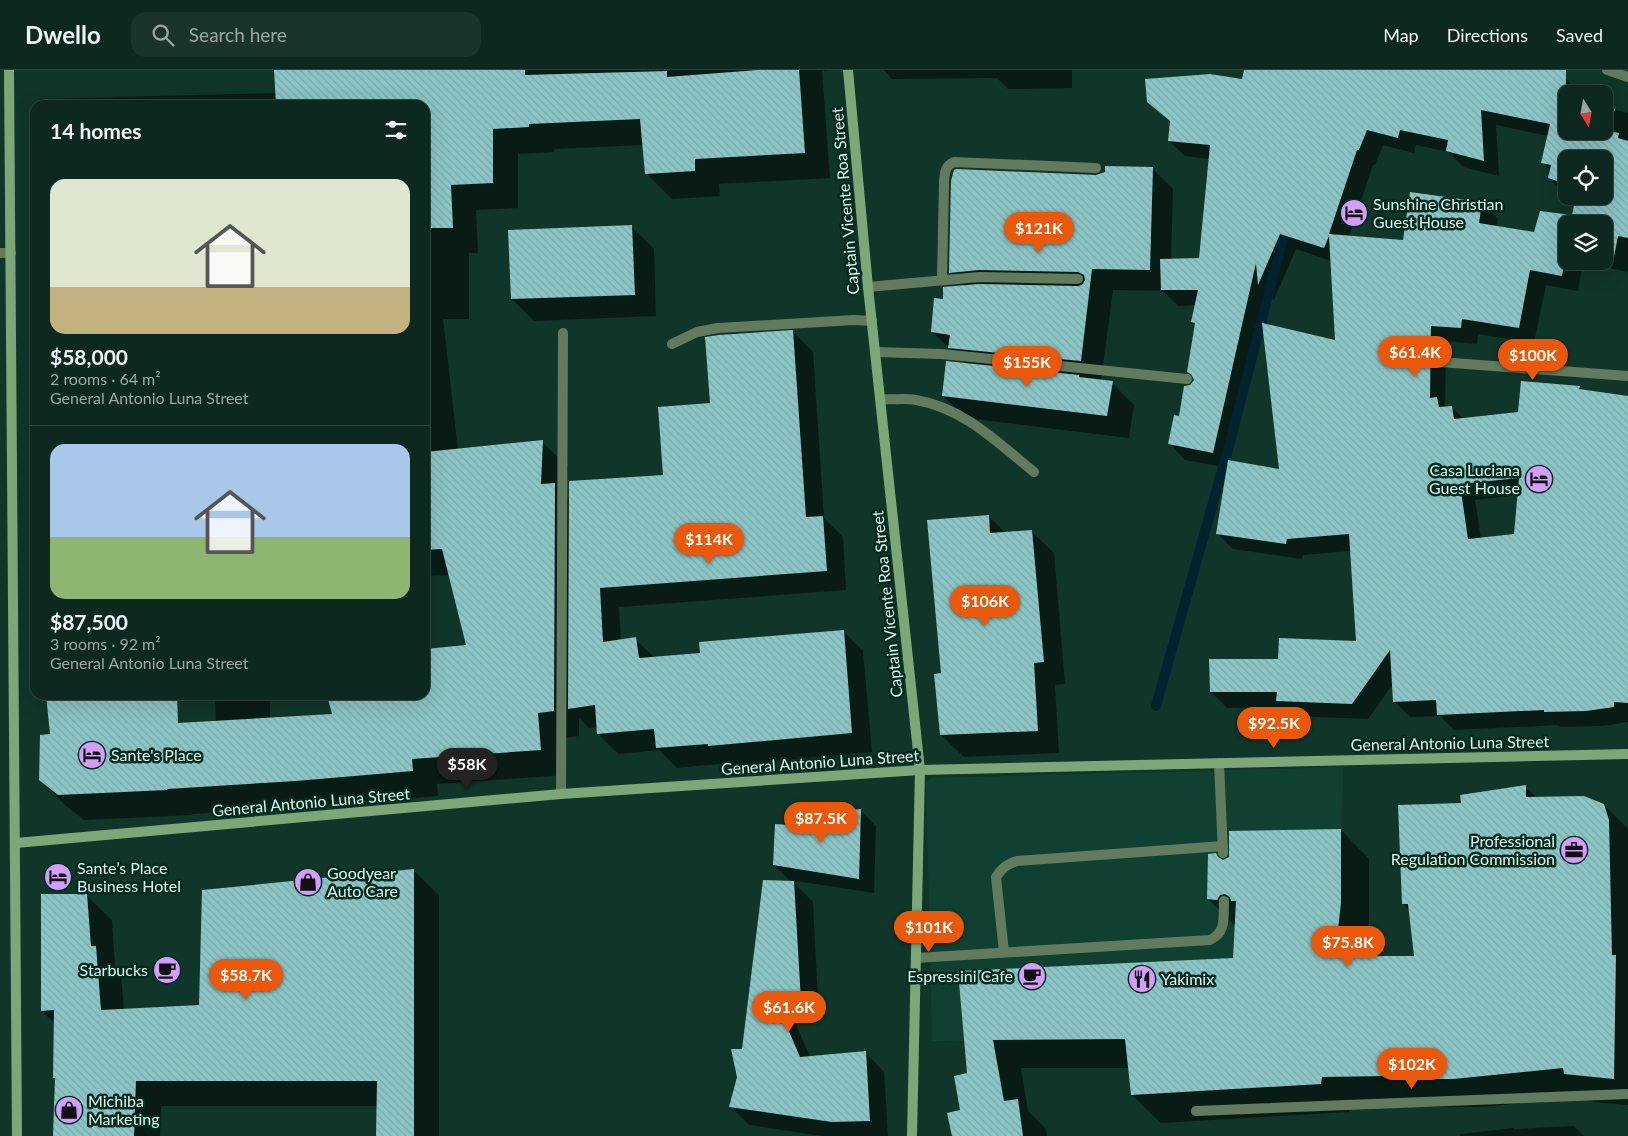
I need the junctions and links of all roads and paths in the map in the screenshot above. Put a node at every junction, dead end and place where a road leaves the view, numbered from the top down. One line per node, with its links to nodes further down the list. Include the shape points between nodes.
1 (10, 70): 6 (street)
2 (848, 70): 9 (street, Captain Vicente Roa Street)
3 (1607, 70): 4 (street)
4 (1628, 77)
5 (1096, 168): 7 (street, via 948,164 944,181)
6 (5, 253): 23 (street)
7 (942, 279): 8 (street); 9 (street)
8 (1078, 279)
9 (868, 286): 10 (street, Captain Vicente Roa Street)
10 (872, 322): 12 (street, via 854,320 718,328 697,332); 13 (street, Captain Vicente Roa Street)
11 (563, 333): 22 (street)
12 (672, 344)
13 (875, 352): 16 (street, via 942,354); 17 (street, Captain Vicente Roa Street)
14 (1440, 362): 15 (street)
15 (1628, 376)
16 (1187, 379)
17 (881, 399): 18 (street, via 916,400 954,412 978,426); 21 (street, Captain Vicente Roa Street)
18 (1034, 472)
19 (1628, 754): 20 (street, General Antonio Luna Street)
20 (1219, 763): 21 (street, General Antonio Luna Street); 25 (street, via 1223,849 1010,863 996,877)
21 (920, 770): 22 (street, General Antonio Luna Street); 26 (street, Captain Vicente Roa Street)
22 (561, 794): 23 (street, General Antonio Luna Street)
23 (16, 843): 29 (street)
24 (1224, 900): 25 (street, via 1223,928 1210,940)
25 (1004, 952): 26 (street)
26 (916, 958): 30 (street, Captain Vicente Roa Street)
27 (1628, 1094): 28 (street)
28 (1196, 1111)
29 (17, 1136)
30 (912, 1136)

